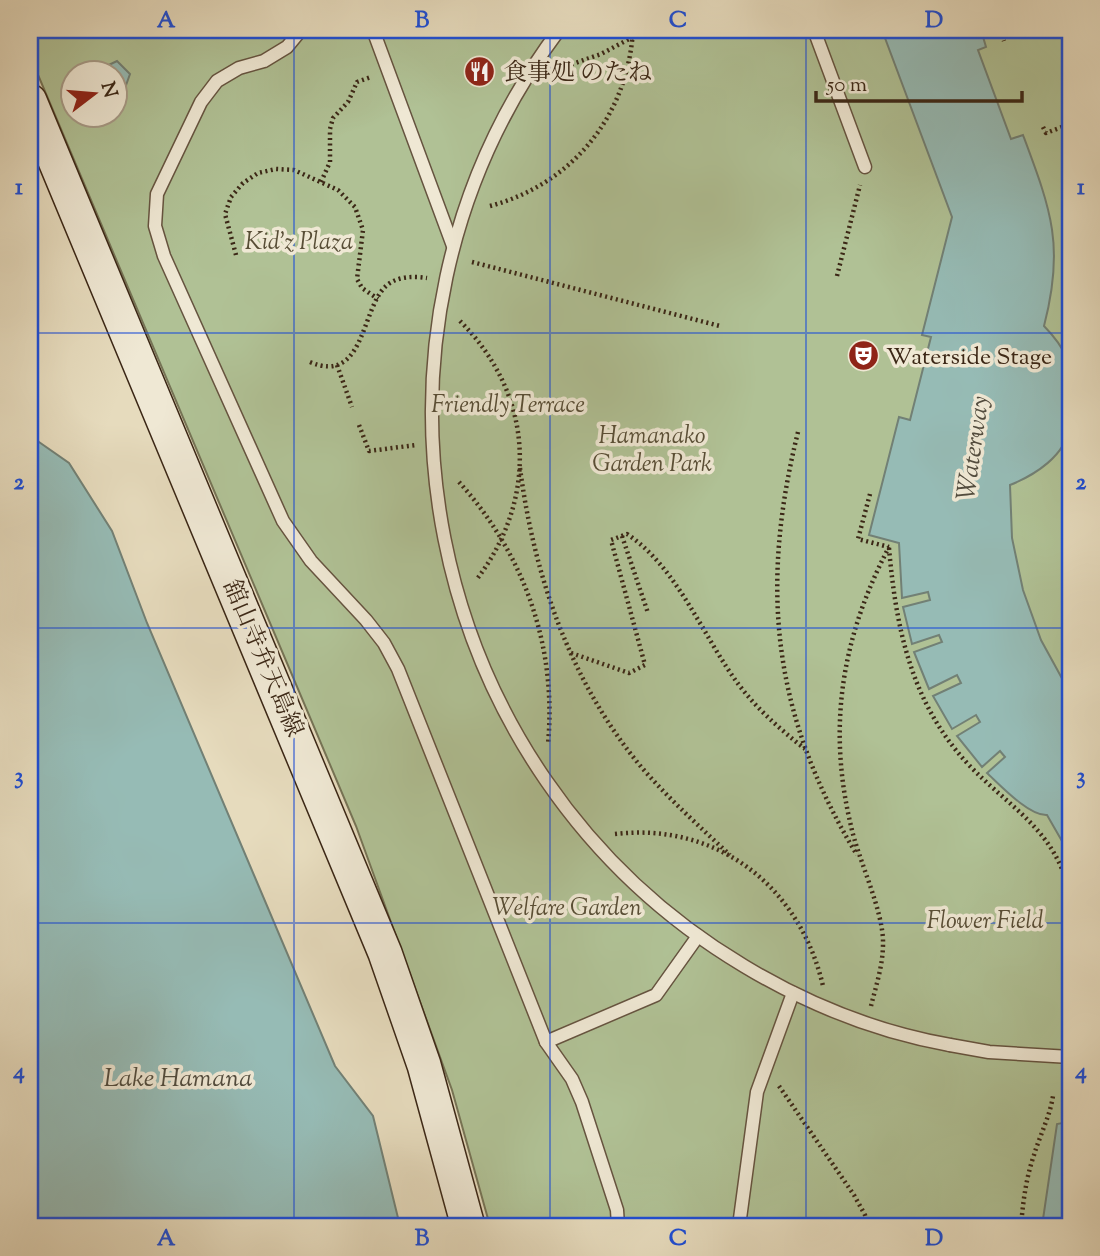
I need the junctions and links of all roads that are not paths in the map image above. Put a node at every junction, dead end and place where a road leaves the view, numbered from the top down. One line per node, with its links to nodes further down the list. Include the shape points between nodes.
1 (301, 30): 10 (lane, via 264,61 239,68 217,82 201,102 158,194 155,226 164,256 283,521 311,561 372,627 398,669)
2 (373, 30): 7 (lane)
3 (559, 30): 7 (lane, via 490,145)
4 (814, 30): 6 (lane)
5 (30, 101): 12 (main road, 舘山寺弁天島線, via 386,953 427,1076)
6 (865, 167)
7 (452, 252): 8 (lane, via 433,360 432,458 441,532 473,643 495,696 554,795 631,881)
8 (698, 936): 9 (lane); 10 (lane, via 656,995)
9 (793, 993): 11 (lane, bridge, via 867,1024 950,1045); 14 (lane, via 757,1092)
10 (546, 1042): 13 (lane, via 582,1102 617,1210)
11 (1070, 1057)
12 (468, 1226)
13 (618, 1226)
14 (739, 1226)

